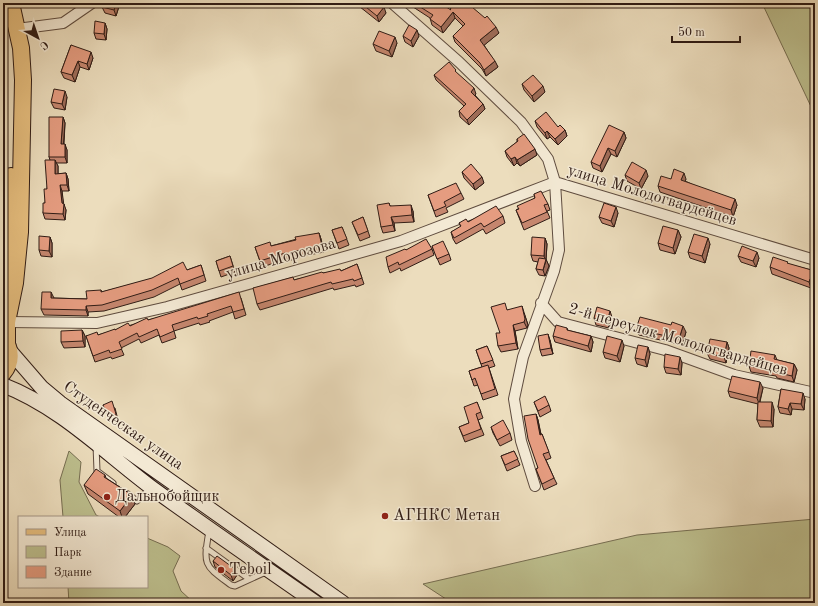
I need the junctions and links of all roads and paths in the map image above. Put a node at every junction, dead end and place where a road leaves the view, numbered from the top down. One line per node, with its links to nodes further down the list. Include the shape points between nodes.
1 (10, 3): 5 (main road)
2 (92, 3): 5 (street, via 63,23)
3 (392, 3): 6 (street, улица Молодогвардейцев, via 459,62 521,122 548,159)
4 (3, 5): 8 (main road, via 12,48 13,78 11,182 7,257)
5 (17, 29): 10 (main road, via 23,74 22,180 17,269)
6 (555, 182): 7 (street, улица Молодогвардейцев); 9 (street, via 559,250 554,271); 10 (street, улица Морозова, via 401,241 167,307 97,323)
7 (815, 260)
8 (3, 280)
9 (541, 303): 14 (street, 2-й переулок Молодогвардейцев, via 558,322 665,350 734,375); 16 (street, via 523,357 514,399 520,441)
10 (7, 322): 11 (main road)
11 (7, 344): 12 (main road, via 8,366); 23 (main road, Студенческая улица, via 42,388)
12 (3, 373)
13 (3, 385): 15 (main road, Студенческая улица, via 35,399)
14 (815, 393)
15 (96, 442): 17 (main road, Студенческая улица); 17 (lane, via 97,471 137,502)
16 (535, 486)
17 (152, 487): 18 (main road, Студенческая улица)
18 (210, 528): 19 (lane); 20 (main road, Студенческая улица)
19 (206, 548): 21 (lane); 21 (lane, via 205,558 209,569 231,585 235,586)
20 (269, 571): 21 (lane); 22 (main road, Студенческая улица)
21 (249, 579)
22 (316, 603)
23 (343, 603)

